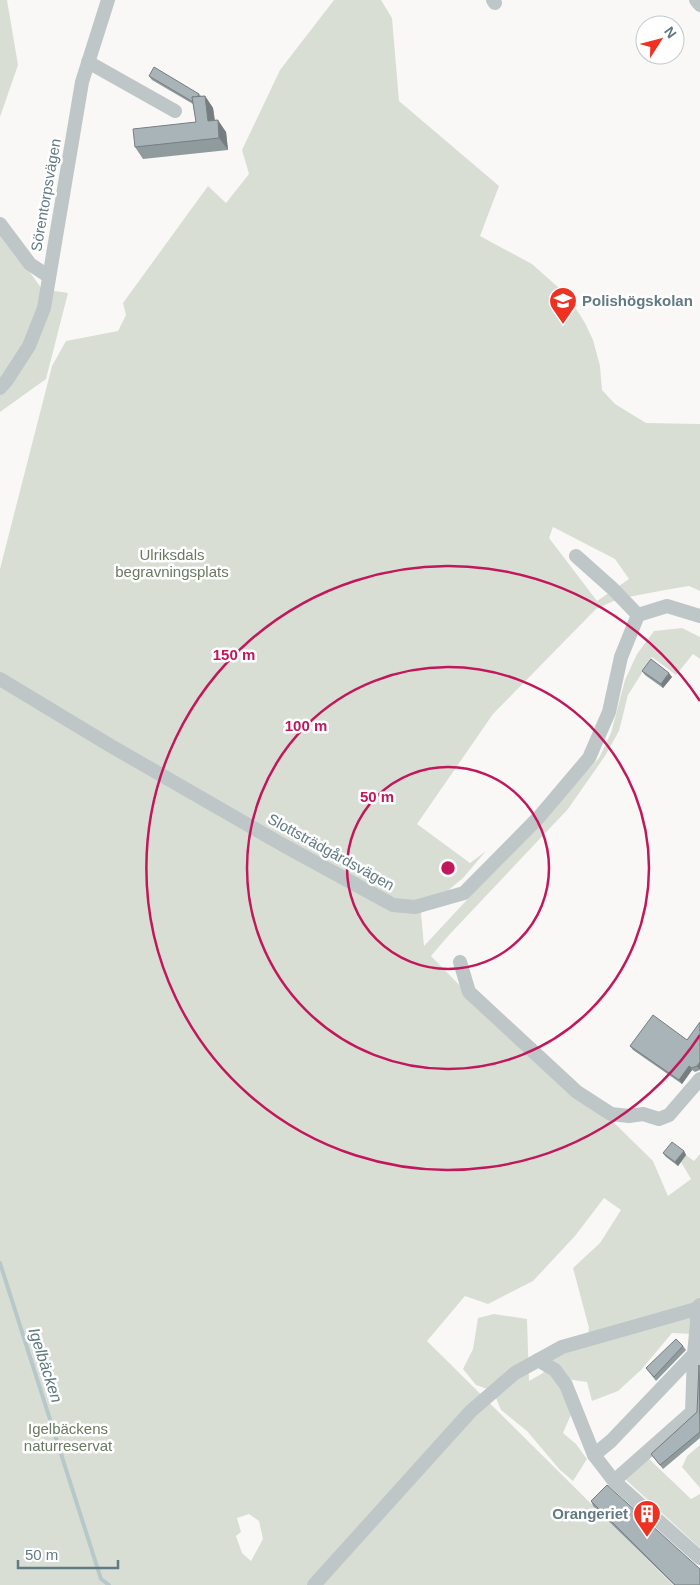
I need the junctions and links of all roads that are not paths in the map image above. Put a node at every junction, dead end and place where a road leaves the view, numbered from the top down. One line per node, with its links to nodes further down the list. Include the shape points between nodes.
1 (108, 0): 4 (street, Sörentorpsvägen)
2 (696, 0): 3 (street)
3 (700, 5)
4 (88, 62): 5 (street); 7 (street, Sörentorpsvägen)
5 (175, 111)
6 (0, 224): 7 (street, via 30,264)
7 (48, 276): 8 (street, Sörentorpsvägen, via 44,308 34,334 22,358)
8 (0, 388)
9 (576, 556): 10 (street)
10 (638, 616): 11 (street, via 667,606); 12 (street, Slottsträdgårdsvägen, via 621,657 609,712 589,758 540,816 464,894 416,907 393,905 111,746)
11 (700, 616)
12 (0, 679)
13 (460, 962): 14 (street, via 470,992 577,1092 612,1114 643,1114 659,1119 669,1115)
14 (700, 1078)
15 (698, 1307): 16 (street); 17 (street, via 575,1342)
16 (694, 1354): 18 (street); 19 (street, via 692,1412)
17 (538, 1360): 18 (street, via 555,1370 566,1385); 21 (street, via 515,1373 471,1411)
18 (594, 1455): 19 (street)
19 (614, 1481): 20 (street)
20 (700, 1558)
21 (314, 1585)

